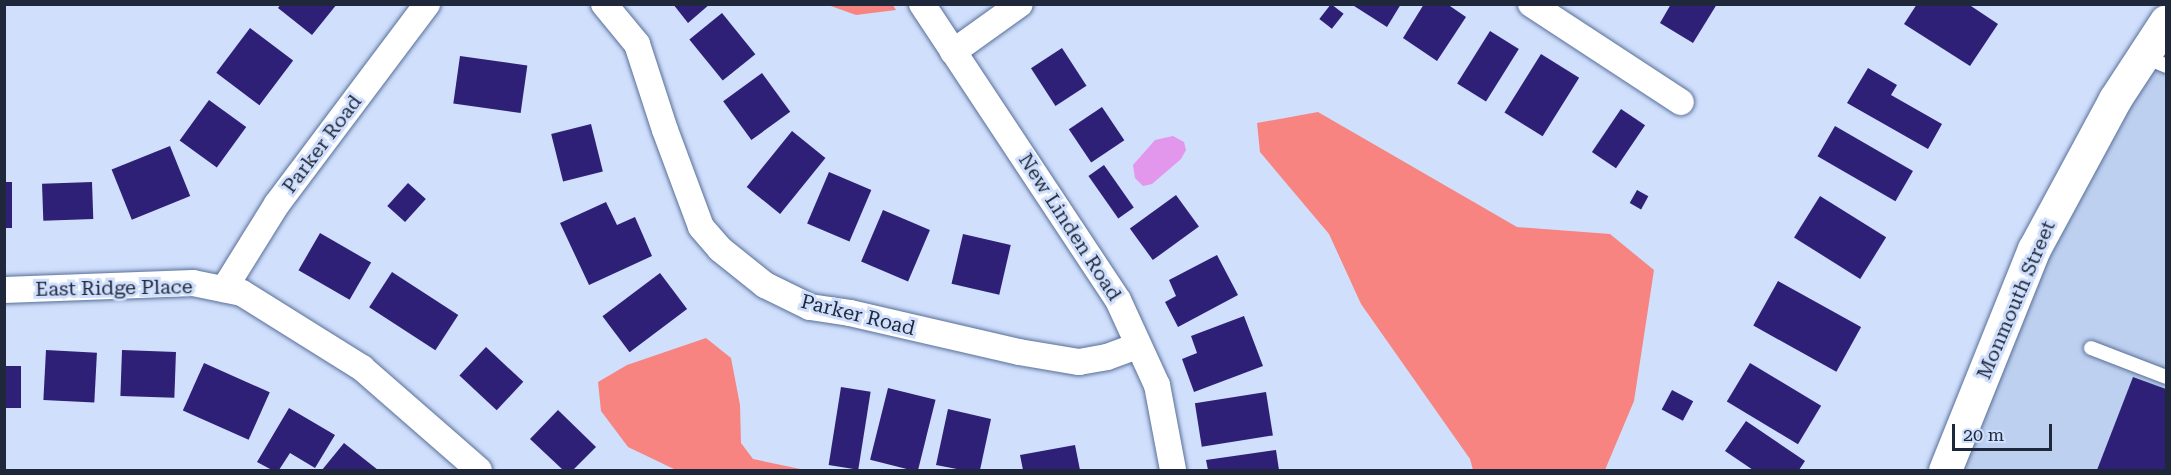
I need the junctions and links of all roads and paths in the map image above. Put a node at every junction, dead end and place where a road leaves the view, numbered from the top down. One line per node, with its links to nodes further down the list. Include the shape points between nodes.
1 (427, 4): 9 (street, Parker Road, via 278,204)
2 (604, 4): 11 (street, Parker Road, via 637,44 701,227 720,249 765,285 810,307 1079,362)
3 (922, 4): 7 (street, New Linden Road)
4 (1020, 4): 7 (street)
5 (1531, 4): 8 (street)
6 (2157, 46): 16 (main road, Monmouth Street, via 2115,99 2034,249)
7 (953, 51): 11 (street, New Linden Road, via 1118,300)
8 (1681, 102)
9 (224, 289): 10 (street, East Ridge Place, via 193,283); 14 (street, East Ridge Place, via 258,300 362,368)
10 (4, 290)
11 (1137, 346): 15 (street, New Linden Road, via 1157,385)
12 (2091, 348): 13 (lane)
13 (2166, 377)
14 (479, 471)
15 (1173, 471)
16 (1945, 471)

